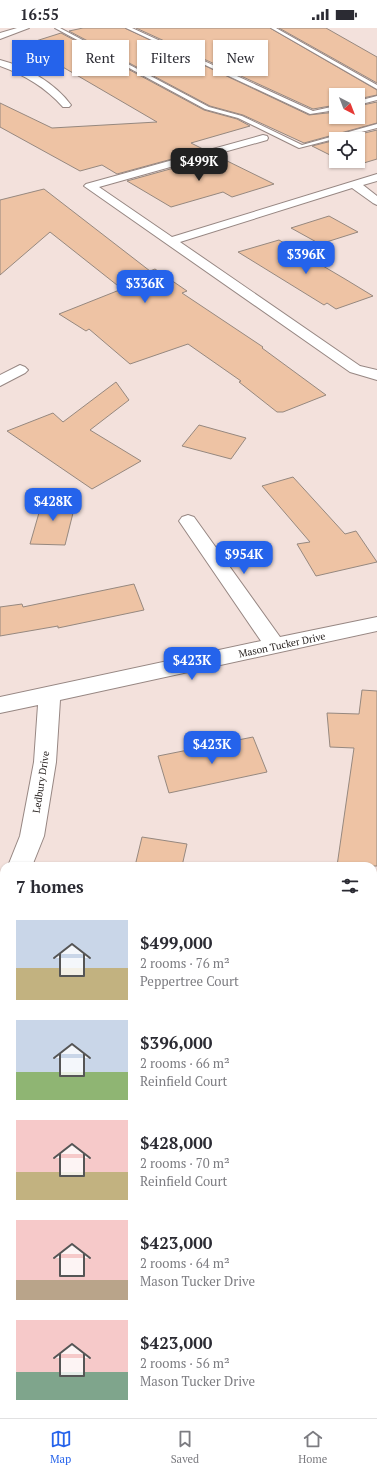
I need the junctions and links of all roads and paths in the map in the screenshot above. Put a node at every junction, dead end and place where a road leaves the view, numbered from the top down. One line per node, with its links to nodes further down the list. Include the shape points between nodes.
1 (25, 28): 5 (street)
2 (57, 28): 12 (lane, via 207,108 240,117 301,147)
3 (128, 28): 11 (lane, via 312,113)
4 (273, 28): 7 (lane)
5 (0, 36)
6 (0, 63): 10 (street, via 36,78 54,90)
7 (377, 87)
8 (377, 98): 9 (lane)
9 (365, 101)
10 (66, 105)
11 (329, 109)
12 (377, 126)
13 (262, 138): 17 (street, via 90,186)
14 (377, 177): 15 (street)
15 (355, 184): 16 (street); 17 (street)
16 (377, 201)
17 (171, 241): 19 (street, via 355,369)
18 (20, 370): 20 (street)
19 (377, 375)
20 (0, 380)
21 (188, 521): 23 (street)
22 (377, 624): 23 (street, Mason Tucker Drive)
23 (275, 646): 24 (street, Mason Tucker Drive)
24 (50, 695): 25 (street, Mason Tucker Drive); 26 (street, Ledbury Drive, via 45,762 32,836)
25 (0, 705)
26 (22, 862)

